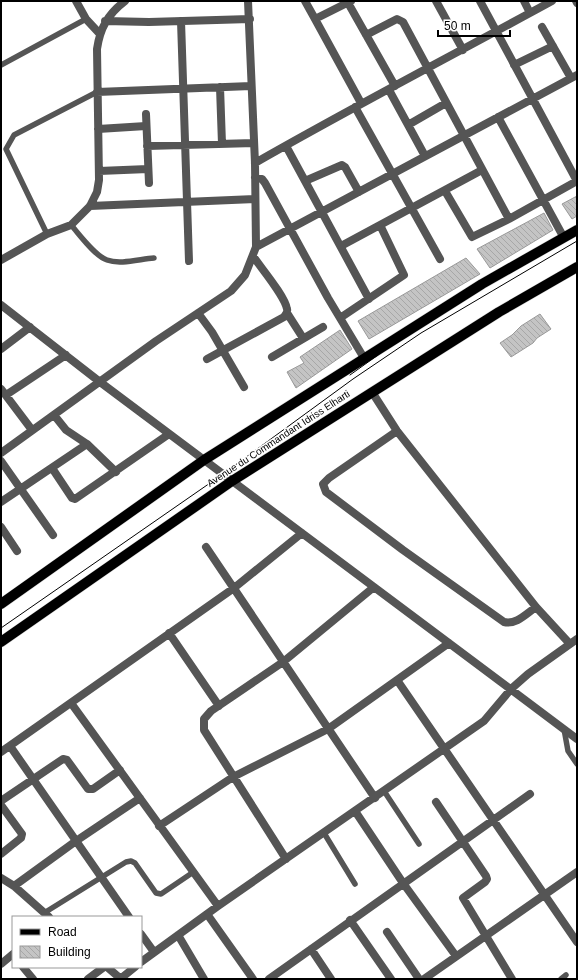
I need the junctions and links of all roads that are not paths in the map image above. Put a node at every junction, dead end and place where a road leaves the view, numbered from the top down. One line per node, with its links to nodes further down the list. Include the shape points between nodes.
1 (76, 1): 11 (street)
2 (248, 1): 12 (street)
3 (305, 1): 13 (street)
4 (436, 1): 21 (street)
5 (480, 1): 17 (street)
6 (524, 1): 10 (street)
7 (552, 1): 10 (street)
8 (123, 2): 14 (street)
9 (348, 2): 13 (street); 19 (street)
10 (530, 13): 17 (street)
11 (86, 19): 18 (street); 22 (lane)
12 (250, 19): 15 (street); 26 (street)
13 (315, 19): 33 (street)
14 (105, 21): 15 (street); 18 (street)
15 (181, 21): 28 (street)
16 (542, 27): 20 (street)
17 (496, 32): 21 (street); 23 (street)
18 (99, 33): 30 (street)
19 (366, 35): 24 (street, via 397,19 400,20); 29 (street)
20 (553, 46): 23 (street); 25 (street)
21 (463, 50): 24 (street)
22 (1, 65)
23 (514, 65): 31 (street)
24 (428, 69): 29 (street); 32 (street)
25 (574, 77): 31 (street)
26 (251, 86): 27 (street); 40 (street)
27 (220, 87): 28 (street); 41 (street)
28 (184, 88): 30 (street); 42 (street)
29 (392, 88): 33 (street); 36 (street)
30 (97, 92): 38 (street); 68 (lane, via 14,135 6,149)
31 (532, 99): 35 (street); 53 (street)
32 (446, 103): 36 (street); 39 (street)
33 (358, 105): 44 (street); 50 (street)
34 (146, 114): 37 (street)
35 (498, 117): 39 (street); 58 (street)
36 (408, 125): 45 (street)
37 (146, 126): 38 (street); 43 (street)
38 (98, 129): 49 (street)
39 (463, 136): 45 (street); 48 (street)
40 (254, 143): 41 (street); 46 (street)
41 (222, 144): 42 (street)
42 (185, 145): 43 (street); 59 (street)
43 (147, 146): 47 (street)
44 (286, 146): 46 (street); 52 (street)
45 (425, 156): 50 (street)
46 (255, 163): 51 (street)
47 (148, 169): 49 (street); 54 (street)
48 (482, 170): 55 (street); 63 (street)
49 (99, 171): 60 (street, via 97,192)
50 (391, 174): 56 (street); 61 (street)
51 (255, 177): 57 (street); 66 (street, via 265,183)
52 (305, 181): 56 (street, via 342,165); 62 (street)
53 (577, 181): 58 (street)
54 (149, 183)
55 (445, 191): 61 (street); 63 (street, via 472,236)
56 (359, 192): 62 (street)
57 (255, 199): 59 (street); 71 (street)
58 (544, 201): 63 (street); 69 (street)
59 (187, 202): 60 (street); 76 (street)
60 (90, 206): 64 (street)
61 (411, 209): 65 (street); 74 (street)
62 (322, 212): 66 (street); 70 (street)
63 (509, 219)
64 (71, 225): 68 (street); 73 (lane, via 98,255 106,260 114,262)
65 (380, 226): 70 (street); 78 (street, via 404,275)
66 (290, 229): 71 (street); 82 (street)
67 (577, 230): 69 (main road, Avenue du Commandant Idriss Elharti)
68 (47, 234): 75 (street)
69 (564, 238): 90 (main road, Avenue du Commandant Idriss Elharti, via 482,284)
70 (341, 246): 78 (street)
71 (256, 247): 72 (street)
72 (253, 256): 80 (street, via 245,275 231,290); 81 (street, via 283,299)
73 (154, 258)
74 (440, 259)
75 (1, 260)
76 (189, 261)
77 (577, 267): 95 (main road, Avenue du Commandant Idriss Elharti)
78 (369, 298): 82 (street)
79 (1, 305): 83 (street)
80 (198, 313): 87 (street); 92 (street)
81 (287, 313): 85 (street); 87 (street)
82 (340, 318): 90 (street)
83 (30, 327): 86 (street); 88 (street)
84 (323, 327): 85 (street)
85 (303, 338): 89 (street)
86 (1, 349)
87 (223, 351): 91 (street); 93 (street)
88 (66, 355): 92 (street); 94 (street)
89 (272, 357)
90 (364, 358): 102 (main road, Avenue du Commandant Idriss Elharti)
91 (207, 359)
92 (100, 382): 96 (street); 99 (street)
93 (244, 387)
94 (3, 392): 97 (street)
95 (372, 392): 98 (street); 106 (main road, Avenue du Commandant Idriss Elharti)
96 (54, 415): 97 (street); 100 (street, via 66,430)
97 (32, 430): 101 (street)
98 (397, 431): 117 (street); 117 (street, via 329,478 323,484 326,492 504,622 515,622)
99 (169, 434): 102 (street); 105 (street)
100 (87, 444): 104 (street); 105 (street)
101 (1, 453)
102 (204, 460): 106 (street); 116 (main road, Avenue du Commandant Idriss Elharti)
103 (1, 461): 107 (street)
104 (52, 468): 105 (street, via 75,499); 107 (street)
105 (116, 472)
106 (232, 481): 110 (street); 119 (main road, Avenue du Commandant Idriss Elharti)
107 (21, 489): 108 (street); 111 (street)
108 (1, 502)
109 (1, 528): 113 (street)
110 (302, 533): 114 (street); 115 (street)
111 (53, 535)
112 (206, 547): 115 (street)
113 (17, 551)
114 (374, 587): 121 (street); 122 (street)
115 (234, 588): 118 (street); 122 (street)
116 (1, 604)
117 (536, 607): 120 (street)
118 (169, 633): 125 (street); 126 (street)
119 (1, 642)
120 (574, 642): 124 (street)
121 (449, 643): 123 (street); 124 (street)
122 (283, 662): 126 (street); 127 (street)
123 (397, 680): 127 (street); 131 (street)
124 (511, 689): 128 (street); 131 (street, via 484,721)
125 (71, 703): 130 (street); 134 (street)
126 (219, 706): 135 (street, via 204,719 204,730)
127 (328, 729): 135 (street); 140 (street)
128 (564, 729): 129 (street); 133 (lane, via 568,750)
129 (577, 739)
130 (10, 746): 132 (street); 136 (street)
131 (444, 750): 137 (street); 145 (street)
132 (1, 752)
133 (577, 764)
134 (120, 770): 136 (street, via 93,789 88,789 63,758); 139 (street)
135 (233, 777): 146 (street); 152 (street)
136 (33, 778): 141 (street); 148 (street)
137 (384, 791): 140 (street); 150 (lane)
138 (530, 794): 145 (street)
139 (140, 798): 146 (street); 148 (street)
140 (375, 798): 144 (street)
141 (1, 801)
142 (436, 802): 149 (street)
143 (1, 805): 151 (street, via 22,834 21,838)
144 (355, 811): 147 (street); 157 (street)
145 (492, 821): 149 (street); 160 (street)
146 (159, 826): 154 (street)
147 (324, 833): 152 (street); 158 (lane)
148 (76, 841): 155 (street); 159 (street)
149 (462, 841): 157 (street); 169 (street, via 487,879 463,898)
150 (419, 844)
151 (1, 854)
152 (286, 859): 161 (street)
153 (577, 872): 160 (street)
154 (192, 873): 155 (lane, via 161,894 152,890 135,863 131,861); 161 (street)
155 (101, 877): 163 (lane); 164 (street)
156 (1, 878): 159 (street)
157 (402, 883): 165 (street); 174 (street)
158 (355, 884)
159 (14, 886): 163 (street)
160 (544, 896): 169 (street); 170 (street)
161 (218, 906): 162 (street)
162 (207, 914): 168 (street); 186 (street)
163 (47, 915)
164 (128, 916)
165 (350, 920): 171 (street); 189 (street)
166 (387, 932): 190 (street)
167 (142, 935): 172 (street)
168 (178, 935): 172 (street); 182 (street)
169 (485, 937): 174 (street); 192 (street)
170 (577, 942)
171 (310, 949): 187 (street); 188 (street)
172 (154, 952): 175 (street)
173 (12, 955): 176 (street)
174 (456, 956): 191 (street)
175 (142, 961)
176 (1, 964)
177 (24, 968): 183 (street)
178 (104, 968): 184 (street)
179 (107, 968): 185 (street)
180 (134, 968): 185 (street)
181 (566, 975): 193 (lane)
182 (202, 978)
183 (32, 979)
184 (88, 979)
185 (120, 979)
186 (253, 979)
187 (269, 979)
188 (331, 979)
189 (391, 979)
190 (419, 979)
191 (424, 979)
192 (512, 979)
193 (561, 979)

